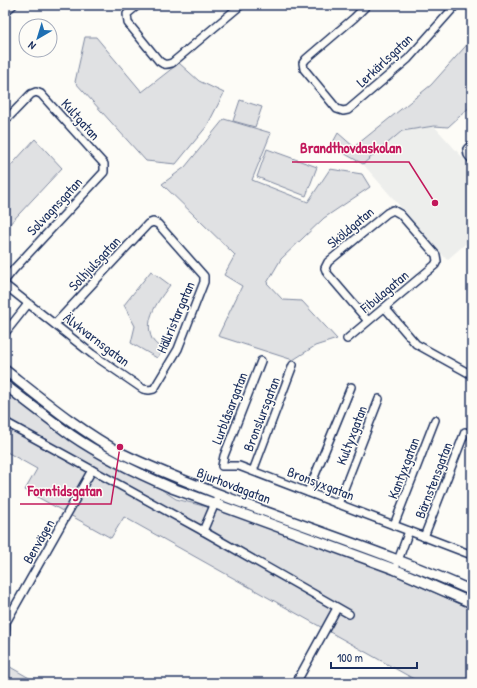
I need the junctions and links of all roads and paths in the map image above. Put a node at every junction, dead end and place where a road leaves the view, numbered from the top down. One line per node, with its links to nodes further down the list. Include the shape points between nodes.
1 (14, 5): 6 (street)
2 (138, 5): 3 (street, via 127,14 128,23 163,64 167,64 172,63)
3 (241, 5)
4 (367, 5): 5 (street, Lerkärlsgatan, via 306,59 304,65 304,69 332,103 342,111 348,110 408,59)
5 (456, 5)
6 (5, 12)
7 (5, 121): 10 (street, Kultgatan, via 31,94 41,94)
8 (472, 144): 9 (street, via 467,149)
9 (472, 160)
10 (104, 167): 13 (street, Solvagnsgatan, via 104,172)
11 (153, 222): 18 (street, Solhjulsgatan, via 148,224); 27 (street, Hällristargatan, via 158,224 204,279 178,349)
12 (436, 261): 16 (street, Fibulagatan, via 435,265); 17 (street, Sköldgatan, via 436,255 400,214 392,211 328,262 327,273)
13 (5, 280)
14 (5, 285): 15 (street, Älvkvarnsgatan)
15 (28, 304): 18 (street, Älvkvarnsgatan); 19 (street)
16 (385, 308): 17 (street, Fibulagatan); 24 (street, via 416,344)
17 (368, 321): 20 (street, Fibulagatan)
18 (55, 324): 27 (street, Älvkvarnsgatan, via 125,377 143,389)
19 (5, 333)
20 (347, 339)
21 (261, 361): 32 (street, Lurblåsargatan)
22 (293, 365): 34 (street, Bronslursgatan)
23 (5, 370): 36 (main road, Bjurhovdagatan, via 71,422 110,446 161,472)
24 (472, 375)
25 (5, 385): 37 (main road, Bjurhovdagatan, via 72,435 118,463)
26 (350, 387): 35 (street)
27 (151, 389)
28 (379, 399): 38 (street, Kultyxgatan)
29 (435, 420): 39 (street, Kantyxgatan)
30 (5, 422): 33 (street)
31 (465, 432): 42 (street, Bärnstensgatan)
32 (222, 466): 34 (street, Bronsyxgatan, via 239,466)
33 (92, 470): 40 (street); 52 (street, Benvägen)
34 (253, 471): 35 (street, Bronsyxgatan)
35 (308, 492): 38 (street, Bronsyxgatan)
36 (219, 494): 37 (street); 44 (main road, Bjurhovdagatan)
37 (214, 504): 40 (street); 45 (main road, Bjurhovdagatan)
38 (338, 504): 39 (street, Bronsyxgatan)
39 (394, 526): 41 (street, Bronsyxgatan)
40 (203, 531): 50 (street)
41 (409, 531): 42 (street, Bronsyxgatan); 44 (street)
42 (424, 537): 43 (street, Bronsyxgatan)
43 (472, 555)
44 (398, 560): 45 (street); 46 (main road, Bjurhovdagatan)
45 (394, 569): 47 (main road, Bjurhovdagatan)
46 (454, 583): 47 (main road); 48 (main road, Bjurhovdagatan)
47 (450, 592): 49 (main road, Bjurhovdagatan)
48 (472, 592)
49 (472, 602)
50 (337, 608): 51 (street); 54 (street)
51 (349, 614)
52 (5, 624): 53 (street, Benvägen)
53 (5, 643)
54 (296, 683)

